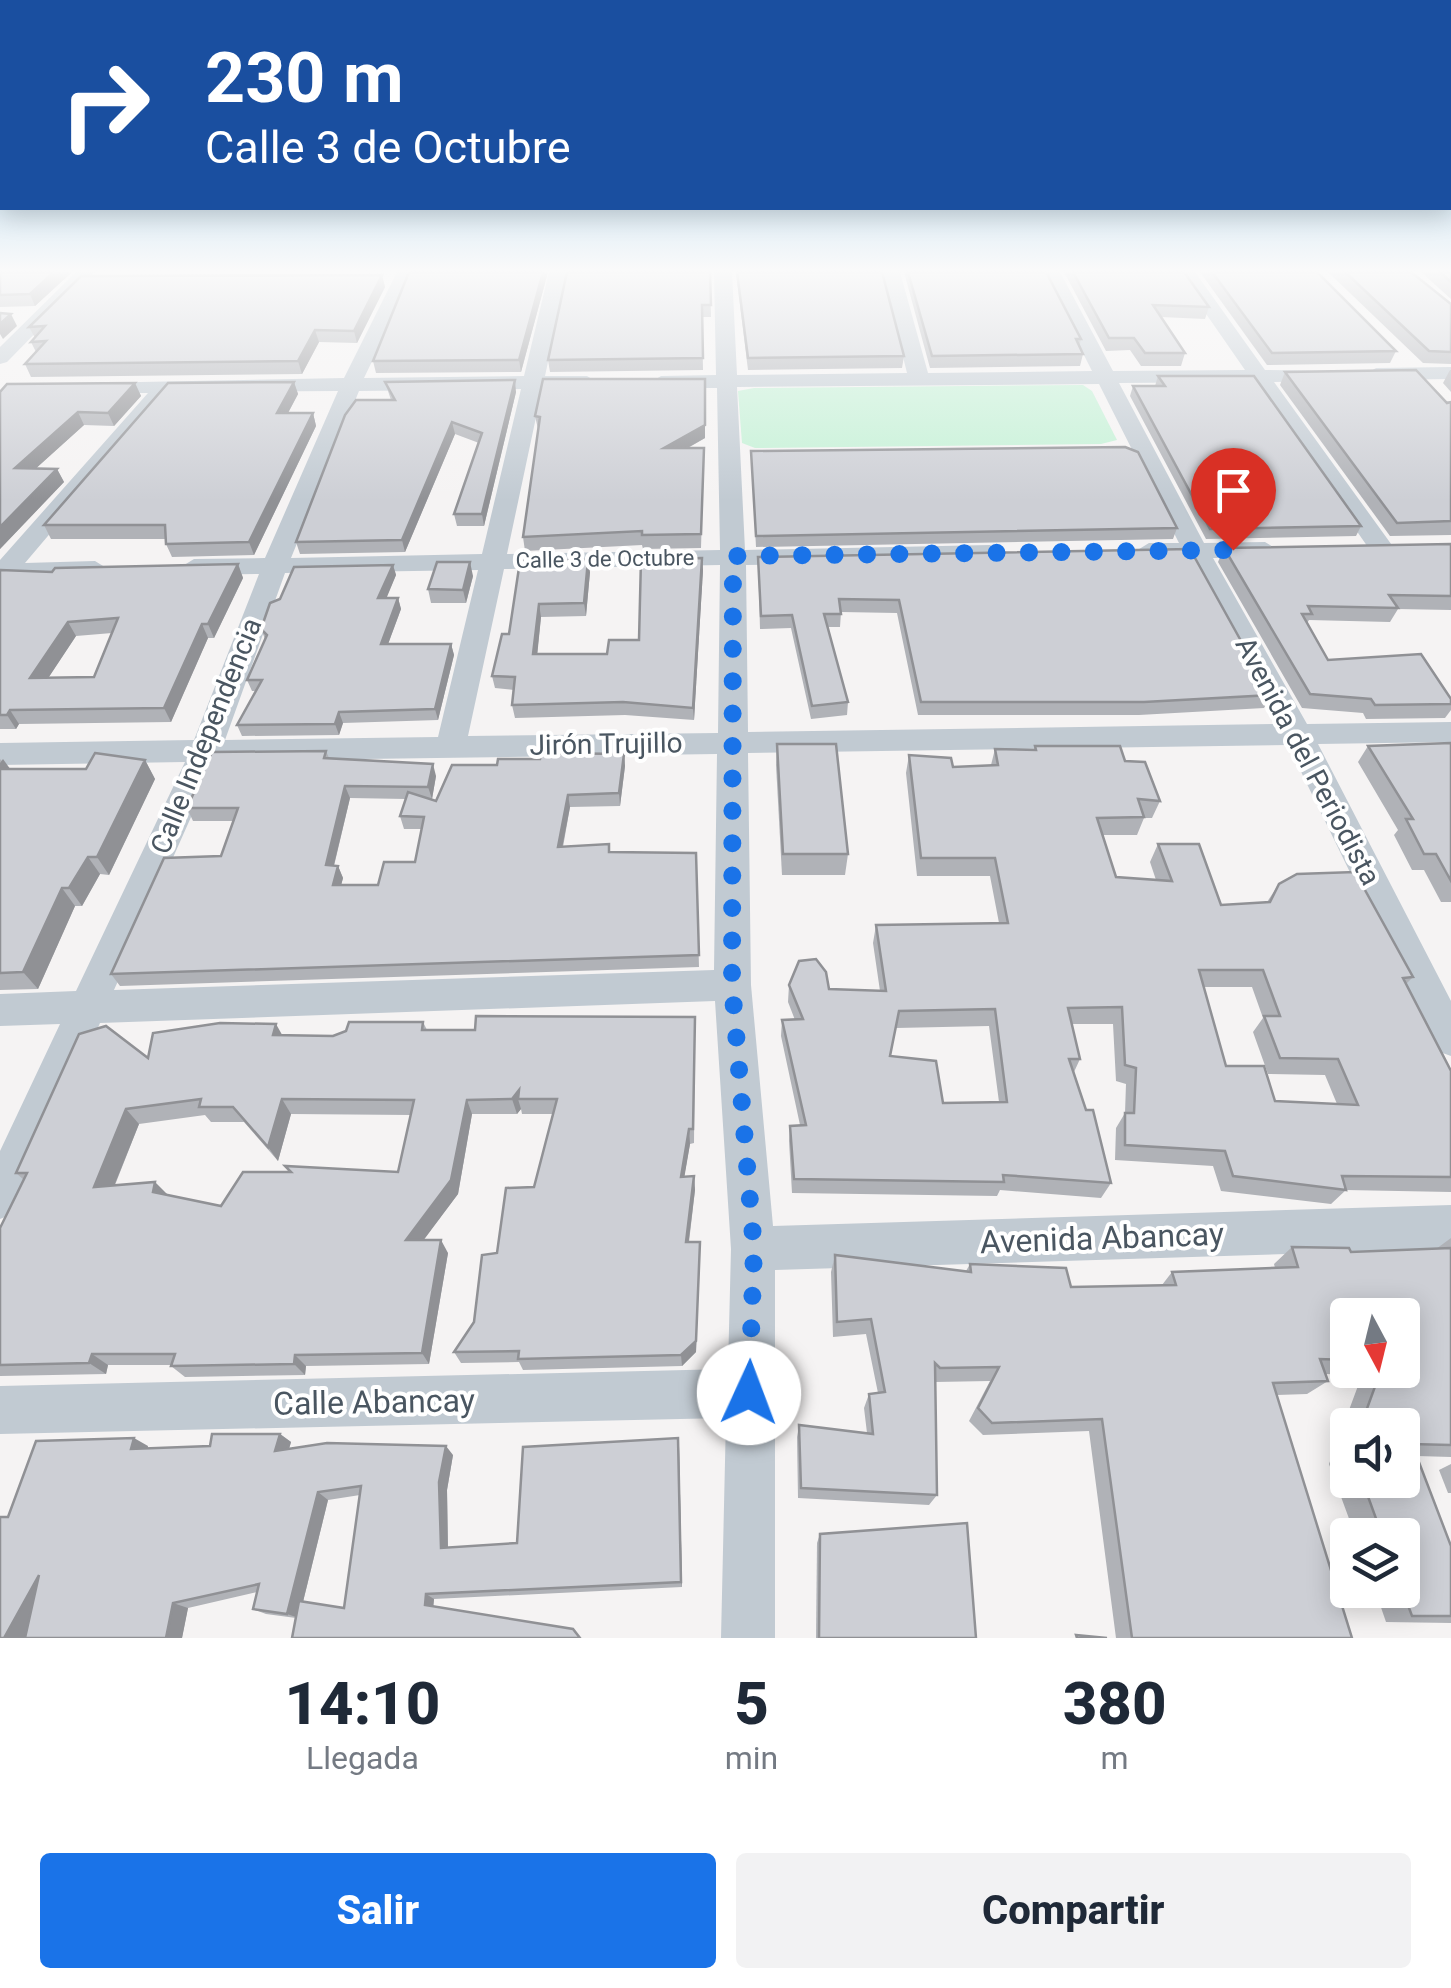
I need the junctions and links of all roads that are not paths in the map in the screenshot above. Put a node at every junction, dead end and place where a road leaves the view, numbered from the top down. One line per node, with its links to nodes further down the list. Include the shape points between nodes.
1 (365, 348): 17 (street, Calle Independencia)
2 (541, 348): 14 (street)
3 (724, 348): 13 (street)
4 (910, 348): 12 (street)
5 (1088, 348): 11 (street, Avenida del Periodista)
6 (1242, 348): 10 (street)
7 (1390, 348): 9 (street)
8 (1451, 373): 9 (street)
9 (1416, 374): 10 (street); 20 (street)
10 (1262, 376): 11 (street); 21 (street, via 1390,547)
11 (1103, 378): 12 (street); 23 (street, Avenida del Periodista, via 1134,447)
12 (918, 379): 13 (street)
13 (724, 381): 16 (street); 26 (street, via 742,452)
14 (534, 382): 15 (street); 17 (street); 27 (street)
15 (610, 382)
16 (648, 382)
17 (350, 384): 19 (street); 28 (street, Calle Independencia)
18 (73, 387): 19 (street)
19 (164, 387): 31 (street)
20 (1439, 397)
21 (1344, 548)
22 (1288, 549): 23 (street)
23 (1196, 551): 25 (street); 33 (street, Avenida del Periodista)
24 (1022, 552): 26 (street, Calle 3 de Octubre)
25 (1119, 552)
26 (733, 556): 27 (street, Calle 3 de Octubre); 34 (street)
27 (492, 562): 28 (street, Calle 3 de Octubre); 35 (street)
28 (274, 565): 30 (street, Calle 3 de Octubre); 36 (street, Calle Independencia)
29 (120, 568): 31 (street)
30 (159, 568)
31 (2, 571)
32 (1451, 732): 33 (street, Jirón Trujillo)
33 (1299, 737): 34 (street, Jirón Trujillo); 41 (street, Avenida del Periodista)
34 (733, 743): 35 (street, Jirón Trujillo); 38 (street)
35 (451, 746): 36 (street, Jirón Trujillo)
36 (206, 750): 37 (street, Jirón Trujillo); 39 (street, Calle Independencia)
37 (0, 754)
38 (732, 985): 39 (street); 44 (street)
39 (88, 1008): 40 (street); 42 (street, Calle Independencia)
40 (0, 1010)
41 (1451, 1039)
42 (0, 1198)
43 (1451, 1227): 44 (street, Avenida Abancay)
44 (754, 1249): 45 (street)
45 (749, 1393): 46 (street, Calle Abancay); 47 (street)
46 (0, 1410)
47 (748, 1638)

